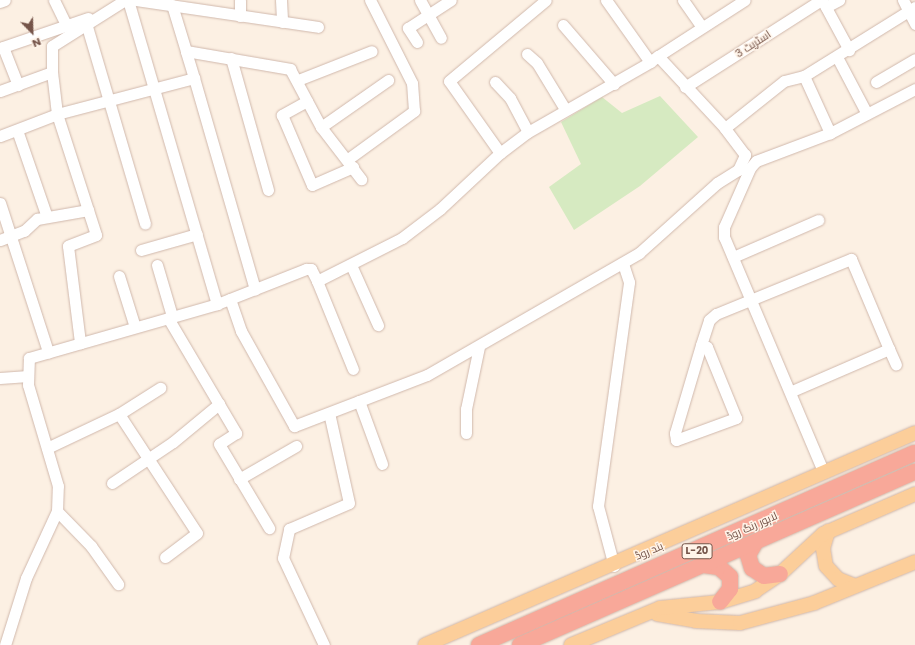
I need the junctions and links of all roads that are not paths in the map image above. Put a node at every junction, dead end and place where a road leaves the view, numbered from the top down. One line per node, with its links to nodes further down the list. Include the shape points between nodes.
1 (5, 0): 16 (street)
2 (54, 0): 27 (street)
3 (127, 0): 21 (street); 51 (street)
4 (136, 0): 19 (street)
5 (240, 0): 23 (street)
6 (281, 0): 24 (street)
7 (370, 0): 67 (street, via 412,83 414,111)
8 (420, 0): 22 (street)
9 (451, 0): 22 (street)
10 (546, 0): 66 (street, via 449,81)
11 (606, 0): 40 (street)
12 (683, 0): 30 (street)
13 (745, 0): 30 (street)
14 (839, 0): 17 (street, اسٹریٹ 3)
15 (903, 0): 20 (street)
16 (0, 2)
17 (823, 2): 34 (street); 52 (street, اسٹریٹ 3)
18 (195, 4): 19 (street); 23 (street)
19 (172, 5): 35 (street)
20 (912, 10): 26 (street); 34 (street)
21 (103, 12): 25 (street); 27 (street)
22 (428, 15): 31 (street); 32 (street, via 408,28)
23 (240, 16): 24 (street)
24 (282, 22): 29 (street)
25 (86, 23): 42 (street, via 52,46); 55 (street)
26 (915, 24)
27 (66, 25): 33 (street)
28 (563, 25): 49 (street)
29 (318, 27)
30 (702, 27): 40 (street)
31 (441, 38)
32 (417, 42)
33 (2, 48): 50 (street)
34 (849, 50): 38 (street)
35 (186, 51): 39 (street); 44 (street)
36 (372, 51): 45 (street)
37 (527, 54): 57 (street, via 537,63)
38 (837, 57): 43 (street); 59 (street)
39 (231, 58): 45 (street, via 290,68); 69 (street)
40 (654, 59): 49 (street); 52 (street)
41 (915, 59): 48 (street)
42 (52, 72): 50 (street); 58 (street)
43 (804, 76): 61 (street, via 784,82); 64 (street)
44 (194, 78): 51 (street); 85 (street)
45 (298, 80): 56 (street)
46 (388, 80): 60 (street)
47 (494, 82): 63 (street, via 510,98)
48 (876, 82)
49 (614, 84): 57 (street)
50 (18, 85): 54 (street)
51 (153, 86): 55 (street); 75 (street)
52 (685, 87): 61 (street)
53 (915, 89): 59 (street)
54 (0, 91)
55 (110, 99): 58 (street); 74 (street)
56 (307, 101): 60 (street); 67 (street, via 282,115 312,185)
57 (565, 109): 63 (street)
58 (57, 114): 62 (street); 71 (street)
59 (867, 114): 64 (street)
60 (321, 127): 67 (street)
61 (725, 128): 80 (street, via 744,154 738,170 717,183)
62 (17, 130): 65 (street); 72 (street)
63 (528, 132): 66 (street)
64 (830, 133): 79 (street, via 765,157 750,168 724,227)
65 (0, 136)
66 (500, 153): 82 (street, via 440,209 395,242)
67 (351, 163): 68 (street)
68 (361, 179)
69 (268, 190)
70 (0, 203): 76 (street)
71 (88, 210): 72 (street); 92 (street, via 96,235 68,246)
72 (47, 217): 76 (street, via 37,219)
73 (818, 220): 79 (street)
74 (145, 224)
75 (197, 234): 78 (street); 88 (street)
76 (11, 236): 77 (street); 96 (street)
77 (0, 240)
78 (141, 250)
79 (733, 257): 87 (street)
80 (622, 264): 94 (street); 125 (street, via 629,282 598,506)
81 (157, 265): 89 (street)
82 (351, 265): 84 (street); 90 (street)
83 (119, 276): 91 (street)
84 (317, 281): 85 (street, via 309,268); 98 (street)
85 (256, 289): 86 (street)
86 (230, 299): 88 (street); 105 (street, via 242,331 292,425)
87 (751, 299): 93 (street, via 711,317); 95 (street, via 850,259); 102 (street)
88 (217, 304): 89 (street)
89 (170, 317): 91 (street); 104 (street)
90 (378, 325)
91 (135, 327): 92 (street)
92 (80, 343): 96 (street)
93 (700, 345): 93 (street, via 707,347 736,418 676,440 675,433)
94 (479, 347): 103 (street, via 427,376); 107 (street, via 466,409)
95 (889, 349): 97 (street); 102 (street)
96 (48, 352): 99 (street, via 29,358)
97 (896, 365)
98 (353, 369)
99 (28, 376): 100 (street); 110 (street)
100 (0, 378)
101 (160, 388): 106 (street)
102 (792, 391): 114 (street)
103 (359, 401): 105 (street); 113 (street)
104 (219, 404): 112 (street, via 173,442); 116 (street, via 236,433 219,444)
105 (329, 412): 133 (street, via 349,503 290,529 283,558)
106 (119, 414): 110 (street); 112 (street)
107 (466, 433)
108 (915, 433): 114 (main road, بند روڈ)
109 (296, 446): 116 (street)
110 (47, 448): 119 (street, via 58,486)
111 (915, 453): 135 (highway, لاہور رنگ روڈ / L-20)
112 (148, 457): 117 (street); 123 (street, via 197,533)
113 (382, 464)
114 (823, 471): 125 (main road, بند روڈ)
115 (915, 472): 122 (highway, لاہور رنگ روڈ / L-20)
116 (240, 479): 120 (street)
117 (112, 483)
118 (914, 495): 121 (main road)
119 (57, 511): 128 (street, via 91,546); 132 (street, via 26,578)
120 (269, 528)
121 (828, 531): 127 (main road); 129 (main road, via 823,548 826,566 838,580)
122 (755, 543): 126 (highway, لاہور رنگ روڈ / L-20); 127 (highway, via 748,555 752,568 764,576)
123 (165, 557)
124 (915, 562): 129 (main road)
125 (614, 566): 134 (main road, بند روڈ)
126 (704, 566): 130 (highway, via 719,567 730,577 730,589); 136 (highway, لاہور رنگ روڈ / L-20)
127 (780, 574): 130 (main road, via 755,591)
128 (118, 584)
129 (855, 586): 131 (main road, via 795,609 740,623)
130 (720, 602): 131 (main road, via 660,608)
131 (645, 614): 137 (main road)
132 (5, 645)
133 (324, 645)
134 (425, 645)
135 (479, 645)
136 (520, 645)
137 (571, 645)

